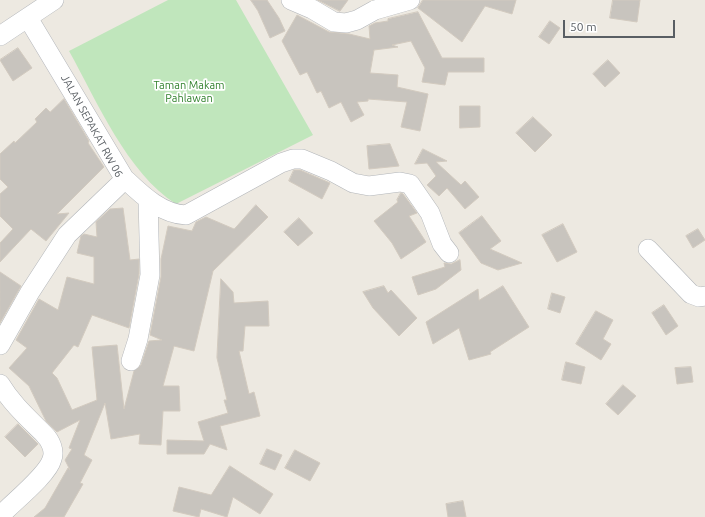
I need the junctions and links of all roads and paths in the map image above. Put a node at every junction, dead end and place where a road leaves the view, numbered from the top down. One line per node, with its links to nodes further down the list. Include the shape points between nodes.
1 (54, 0): 4 (street)
2 (291, 0): 3 (street, via 334,22 346,23 374,10)
3 (410, 0)
4 (28, 18): 5 (street); 6 (street, JALAN SEPAKAT RW 06)
5 (0, 36)
6 (124, 178): 7 (street); 11 (street, JALAN SEPAKAT RW 06, via 68,235 30,292)
7 (148, 199): 9 (street, via 177,214 186,215 281,163 293,158 302,159 353,183 369,186 400,182 410,184 430,213 442,244); 12 (street, via 150,275 138,339)
8 (648, 249): 10 (street, via 691,294)
9 (450, 253)
10 (705, 296)
11 (0, 345)
12 (131, 360)
13 (0, 384): 14 (street, via 13,404 46,436 54,451 52,461)
14 (0, 516)

